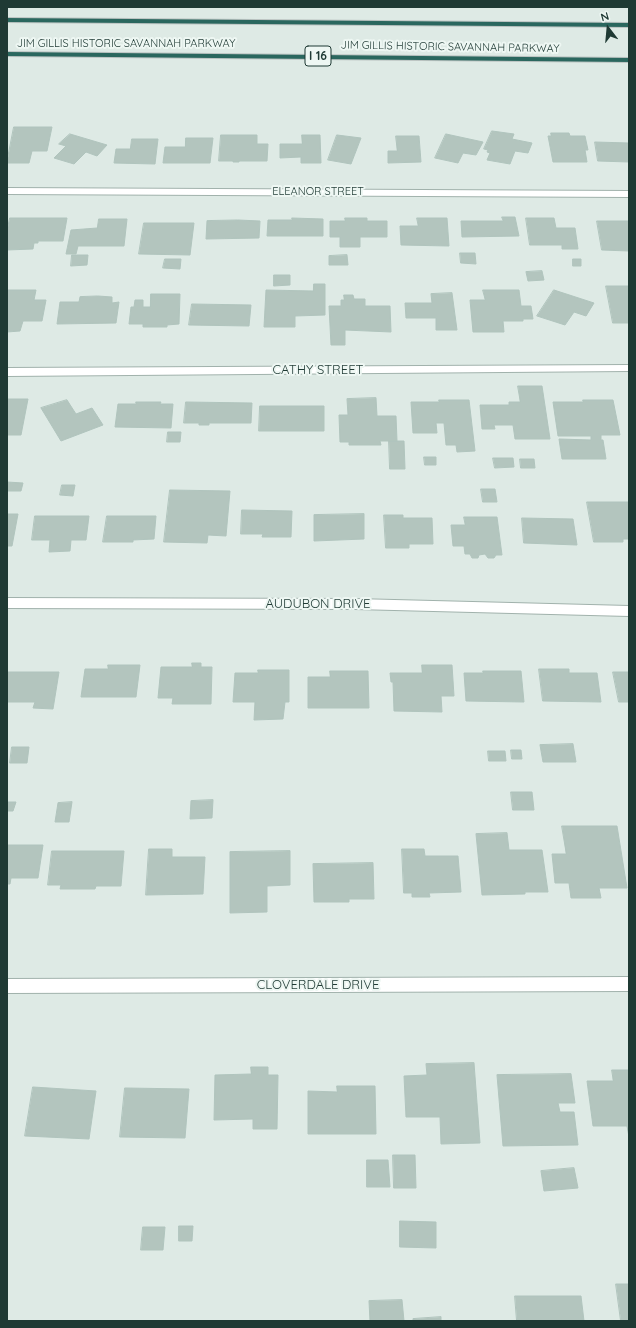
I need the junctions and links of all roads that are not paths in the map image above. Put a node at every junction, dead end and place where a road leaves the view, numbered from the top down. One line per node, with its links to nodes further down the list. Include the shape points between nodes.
1 (7, 20): 2 (highway, JIM GILLIS HISTORIC SAVANNAH PARKWAY)
2 (629, 25)
3 (7, 54): 4 (highway, JIM GILLIS HISTORIC SAVANNAH PARKWAY / I 16)
4 (629, 60)
5 (7, 191): 6 (street, ELEANOR STREET)
6 (629, 194)
7 (629, 368): 8 (street, CATHY STREET)
8 (7, 372)
9 (7, 602): 10 (street, AUDUBON DRIVE, via 354,604)
10 (629, 610)
11 (629, 984): 12 (street, CLOVERDALE DRIVE)
12 (7, 986)

